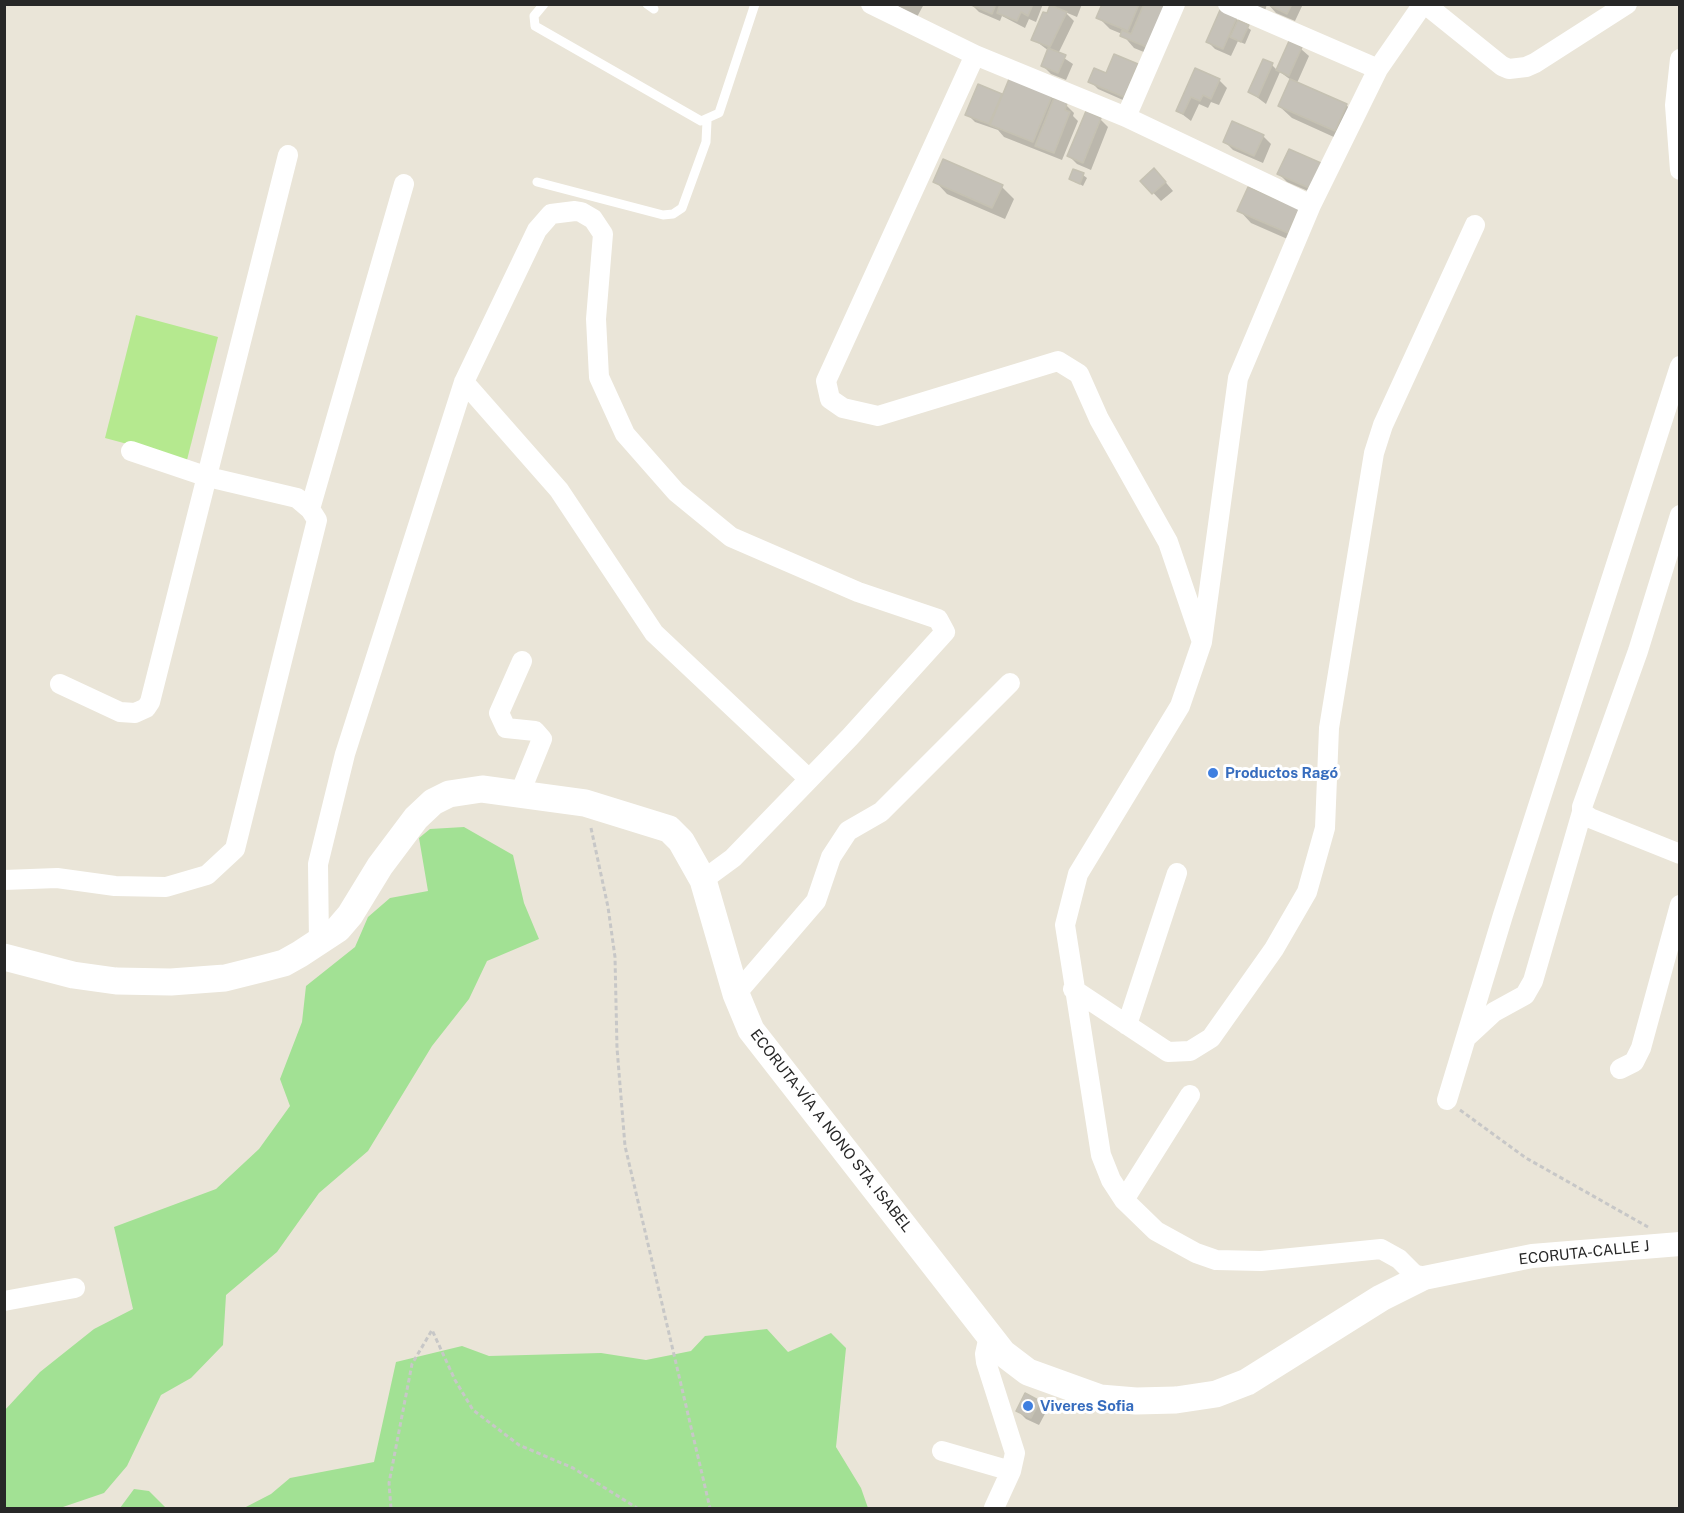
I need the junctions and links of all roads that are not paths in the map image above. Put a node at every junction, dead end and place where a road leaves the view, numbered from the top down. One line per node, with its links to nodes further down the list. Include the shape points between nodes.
1 (544, 4): 13 (lane, via 534,16 535,26 695,120)
2 (755, 4): 13 (lane, via 718,114)
3 (871, 4): 8 (street)
4 (1175, 4): 12 (street)
5 (1228, 4): 11 (street)
6 (1424, 4): 7 (street, via 1509,69 1534,63); 11 (street)
7 (1627, 4)
8 (915, 13): 9 (street)
9 (975, 55): 12 (street); 26 (street, via 826,381 830,399 843,408 878,416 1058,362 1079,374 1099,419 1168,542)
10 (1680, 59): 15 (street, via 1675,105)
11 (1378, 69): 18 (street)
12 (1126, 117): 18 (street)
13 (707, 121): 16 (lane, via 706,142 682,208 674,214 663,215)
14 (288, 155): 23 (street)
15 (1680, 170)
16 (537, 182)
17 (404, 184): 24 (street)
18 (1311, 204): 26 (street, via 1238,378)
19 (1475, 225): 42 (street, via 1383,425 1374,453 1329,728 1325,828 1307,892 1274,949 1211,1038 1190,1051 1168,1052)
20 (1680, 366): 43 (street)
21 (464, 382): 30 (street, via 559,490 654,633); 30 (street, via 537,230 551,214 575,210 588,215 603,234 596,319 599,377 625,434 676,492 731,537 858,592 938,619 944,625 943,637); 38 (street, via 345,754 318,864)
22 (131, 451): 23 (street)
23 (207, 477): 24 (street, via 297,498); 29 (street, via 150,702 135,713 120,712)
24 (310, 508): 35 (street, via 317,520 235,849 207,875 166,887 116,886 57,878)
25 (1680, 514): 32 (street, via 1638,651 1582,801)
26 (1202, 642): 40 (street, via 1180,706 1078,874 1065,925)
27 (522, 662): 31 (street, via 499,713 506,728 536,731 542,739)
28 (1010, 683): 41 (street, via 881,812 848,831 831,856 816,901)
29 (60, 684)
30 (809, 779): 36 (street, via 733,858)
31 (520, 794): 36 (main road, ECORUTA-VÍA A NONO STA. ISABEL, via 585,803 669,829 690,854); 38 (main road, ECORUTA-VÍA A NONO STA. ISABEL, via 482,789 449,794 433,802 380,866 350,915)
32 (1582, 812): 33 (street); 43 (street, via 1533,981 1525,995 1494,1012)
33 (1680, 854)
34 (1177, 873): 42 (street)
35 (4, 880)
36 (703, 880): 41 (main road, ECORUTA-VÍA A NONO STA. ISABEL)
37 (1680, 905): 44 (street, via 1641,1048 1634,1062)
38 (319, 943): 39 (main road, ECORUTA-VÍA A NONO STA. ISABEL, via 284,963 225,978 171,982 73,975)
39 (4, 957)
40 (1073, 988): 42 (street); 47 (street, via 1101,1155)
41 (736, 994): 52 (main road, ECORUTA-VÍA A NONO STA. ISABEL, via 751,1030)
42 (1127, 1025)
43 (1465, 1040): 46 (street)
44 (1620, 1069)
45 (1190, 1095): 47 (street)
46 (1447, 1100)
47 (1124, 1200): 49 (street, via 1156,1231 1216,1260 1260,1261 1381,1249 1399,1259)
48 (1680, 1244): 49 (street, ECORUTA-CALLE J, via 1532,1256)
49 (1419, 1279): 52 (main road, ECORUTA-VÍA A NONO STA. ISABEL, via 1381,1298 1247,1382 1215,1394 1176,1400 1136,1401 1084,1394 1028,1372)
50 (75, 1288): 51 (street)
51 (4, 1301)
52 (989, 1336): 54 (street, via 985,1354 1015,1453)
53 (942, 1451): 54 (street)
54 (1011, 1471): 55 (street)
55 (994, 1509)

